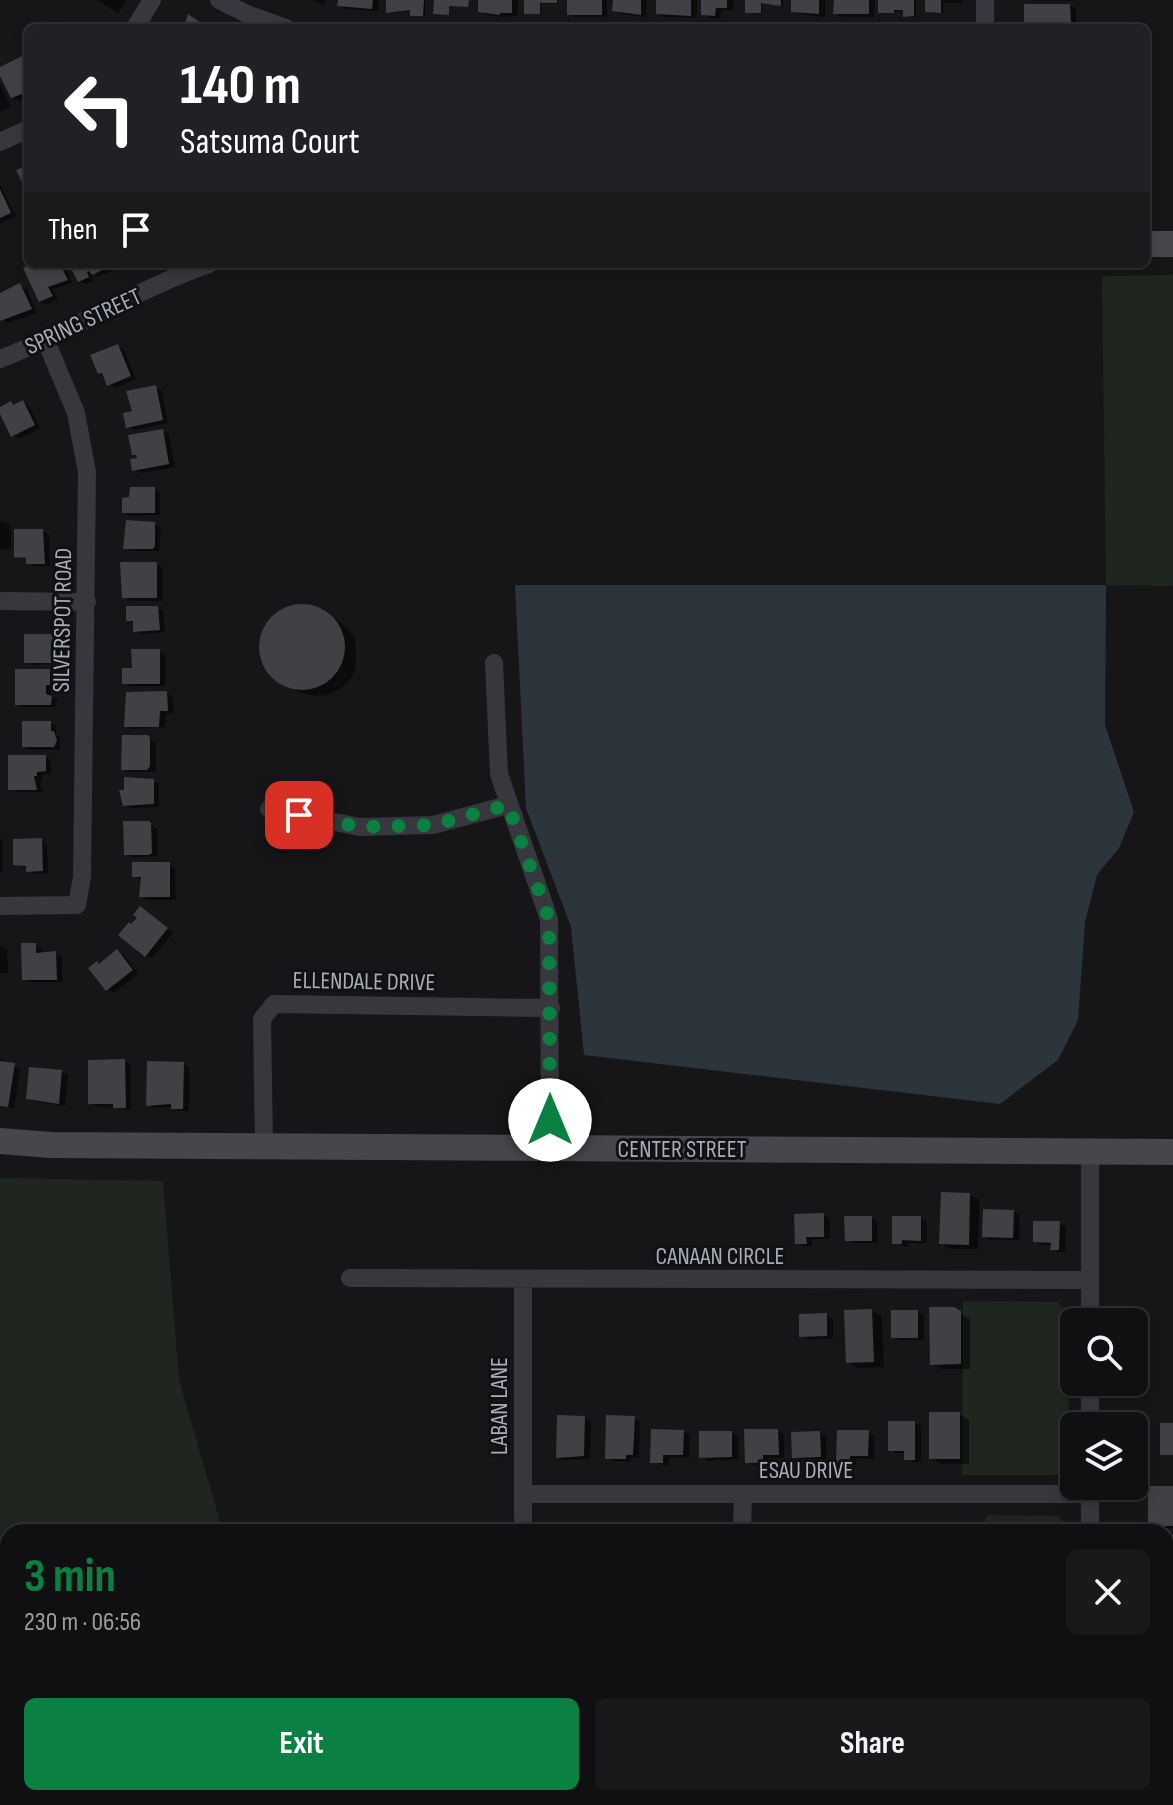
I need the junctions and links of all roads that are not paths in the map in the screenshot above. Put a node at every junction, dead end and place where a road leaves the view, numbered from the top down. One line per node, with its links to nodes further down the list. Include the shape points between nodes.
1 (152, 0): 4 (street)
2 (219, 0): 5 (street)
3 (985, 0): 6 (street)
4 (137, 24)
5 (275, 24)
6 (985, 24)
7 (24, 131): 8 (street)
8 (0, 142)
9 (1150, 244): 10 (street)
10 (1173, 244)
11 (200, 268): 12 (street, SPRING STREET)
12 (46, 341): 13 (street, SPRING STREET); 15 (street, SILVERSPOT ROAD, via 83,444)
13 (0, 359)
14 (0, 601): 15 (street)
15 (87, 602): 19 (street, SILVERSPOT ROAD, via 82,877 77,905)
16 (494, 663): 17 (street, via 499,774)
17 (508, 805): 18 (street, via 433,825 360,827); 20 (street, via 549,919)
18 (269, 809)
19 (0, 906)
20 (551, 1008): 22 (street, ELLENDALE DRIVE, via 274,1004 262,1019); 23 (street)
21 (0, 1141): 22 (street, CENTER STREET)
22 (264, 1146): 23 (street, CENTER STREET)
23 (550, 1149): 24 (street, CENTER STREET)
24 (1090, 1152): 25 (street, CENTER STREET); 28 (street)
25 (1173, 1152)
26 (350, 1278): 27 (street, CANAAN CIRCLE)
27 (523, 1280): 28 (street, CANAAN CIRCLE); 31 (street, LABAN LANE)
28 (1090, 1280): 29 (street)
29 (1090, 1308)
30 (1060, 1490): 32 (street, ESAU DRIVE)
31 (523, 1494): 32 (street, ESAU DRIVE); 34 (street, LABAN LANE)
32 (743, 1494): 35 (street)
33 (1090, 1500): 36 (street)
34 (523, 1524)
35 (742, 1524)
36 (1090, 1524)

